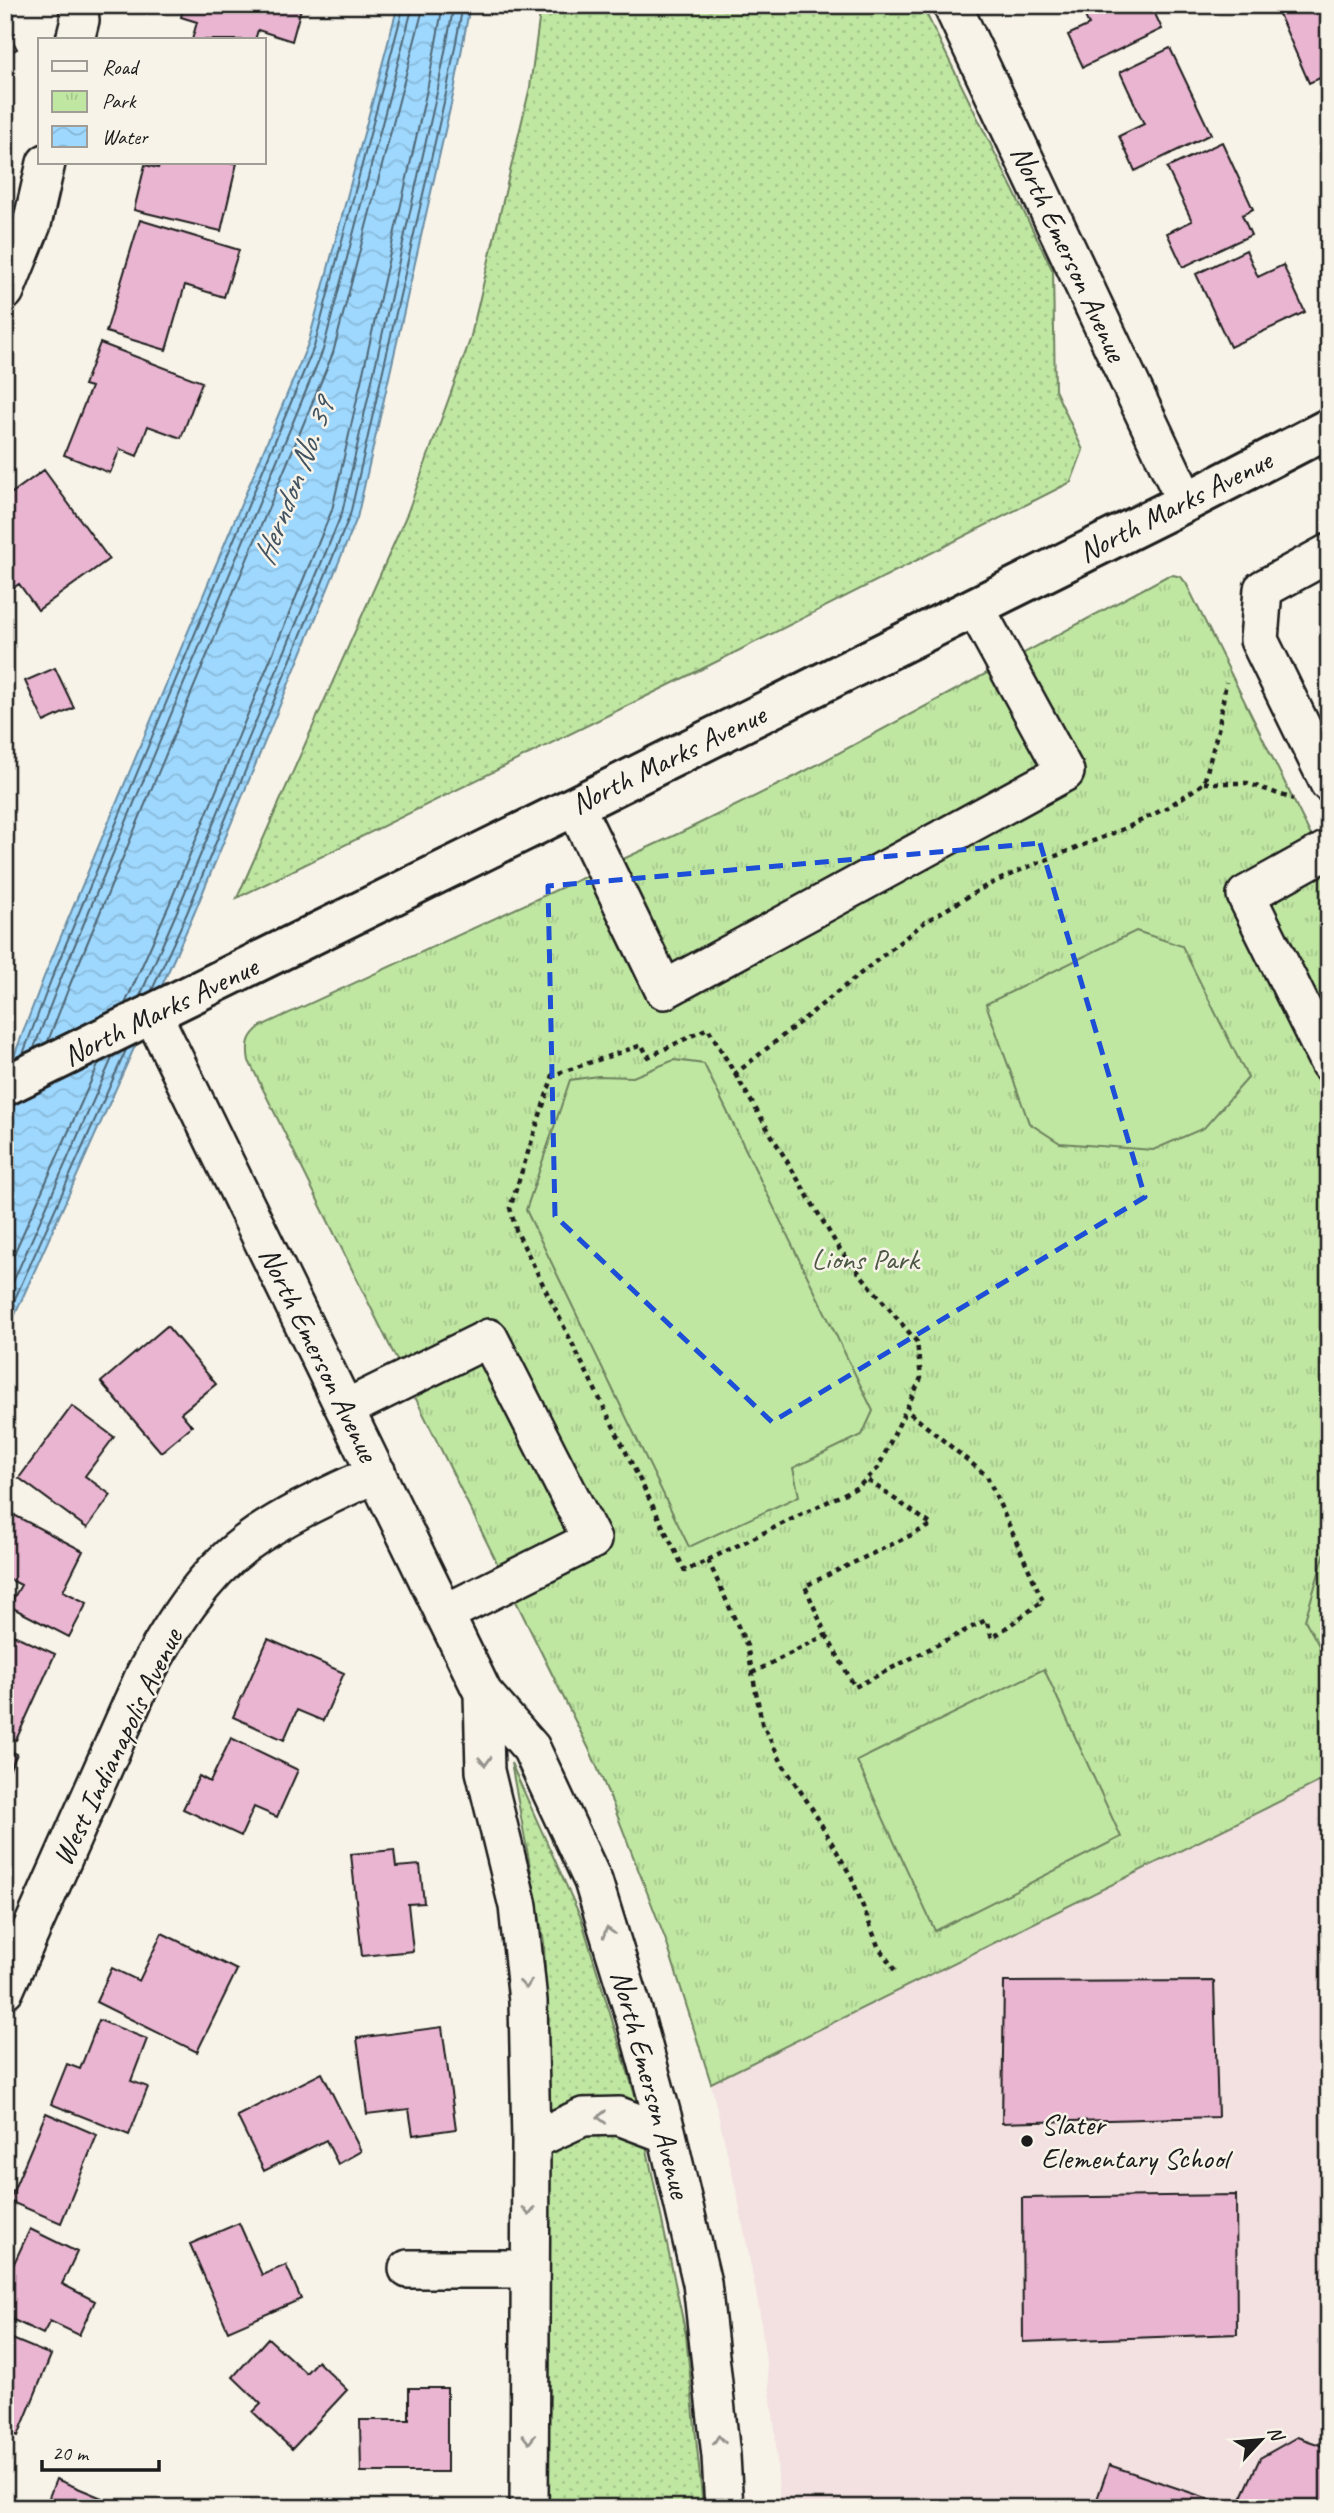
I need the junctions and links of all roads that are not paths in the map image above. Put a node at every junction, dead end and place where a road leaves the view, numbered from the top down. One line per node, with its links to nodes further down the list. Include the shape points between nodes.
1 (78, 5): 3 (street)
2 (952, 5): 7 (street, North Emerson Avenue)
3 (76, 38)
4 (46, 164): 5 (street, via 32,224)
5 (5, 291)
6 (1329, 428): 7 (main road, North Marks Avenue)
7 (1186, 502): 9 (main road, North Marks Avenue)
8 (1329, 553): 10 (street, via 1263,589 1259,640)
9 (975, 607): 11 (main road, North Marks Avenue); 11 (street, via 1065,772 664,990)
10 (1329, 783)
11 (575, 806): 13 (main road, North Marks Avenue)
12 (1329, 849): 14 (street, via 1246,895)
13 (153, 1015): 15 (main road, North Marks Avenue); 16 (street, North Emerson Avenue)
14 (1329, 1063)
15 (5, 1086)
16 (345, 1409): 17 (street, North Emerson Avenue); 18 (street, via 489,1338 592,1540)
17 (377, 1473): 18 (street, North Emerson Avenue); 20 (street, West Indianapolis Avenue, via 296,1512 244,1544 206,1581 172,1627 145,1674)
18 (444, 1614): 19 (street, North Emerson Avenue)
19 (483, 1693): 21 (street, North Emerson Avenue, one-way to 19, via 593,1881 531,1748); 22 (street, North Emerson Avenue, one-way to 22, via 485,1771 518,1906 528,2001)
20 (5, 1989)
21 (667, 2134): 22 (street, one-way to 22, via 619,2116 583,2117); 26 (street, North Emerson Avenue, one-way to 21, via 702,2283)
22 (531, 2141): 24 (street, North Emerson Avenue, one-way to 24)
23 (408, 2269): 24 (street)
24 (528, 2269): 25 (street, North Emerson Avenue, one-way to 25)
25 (529, 2508)
26 (724, 2508)

